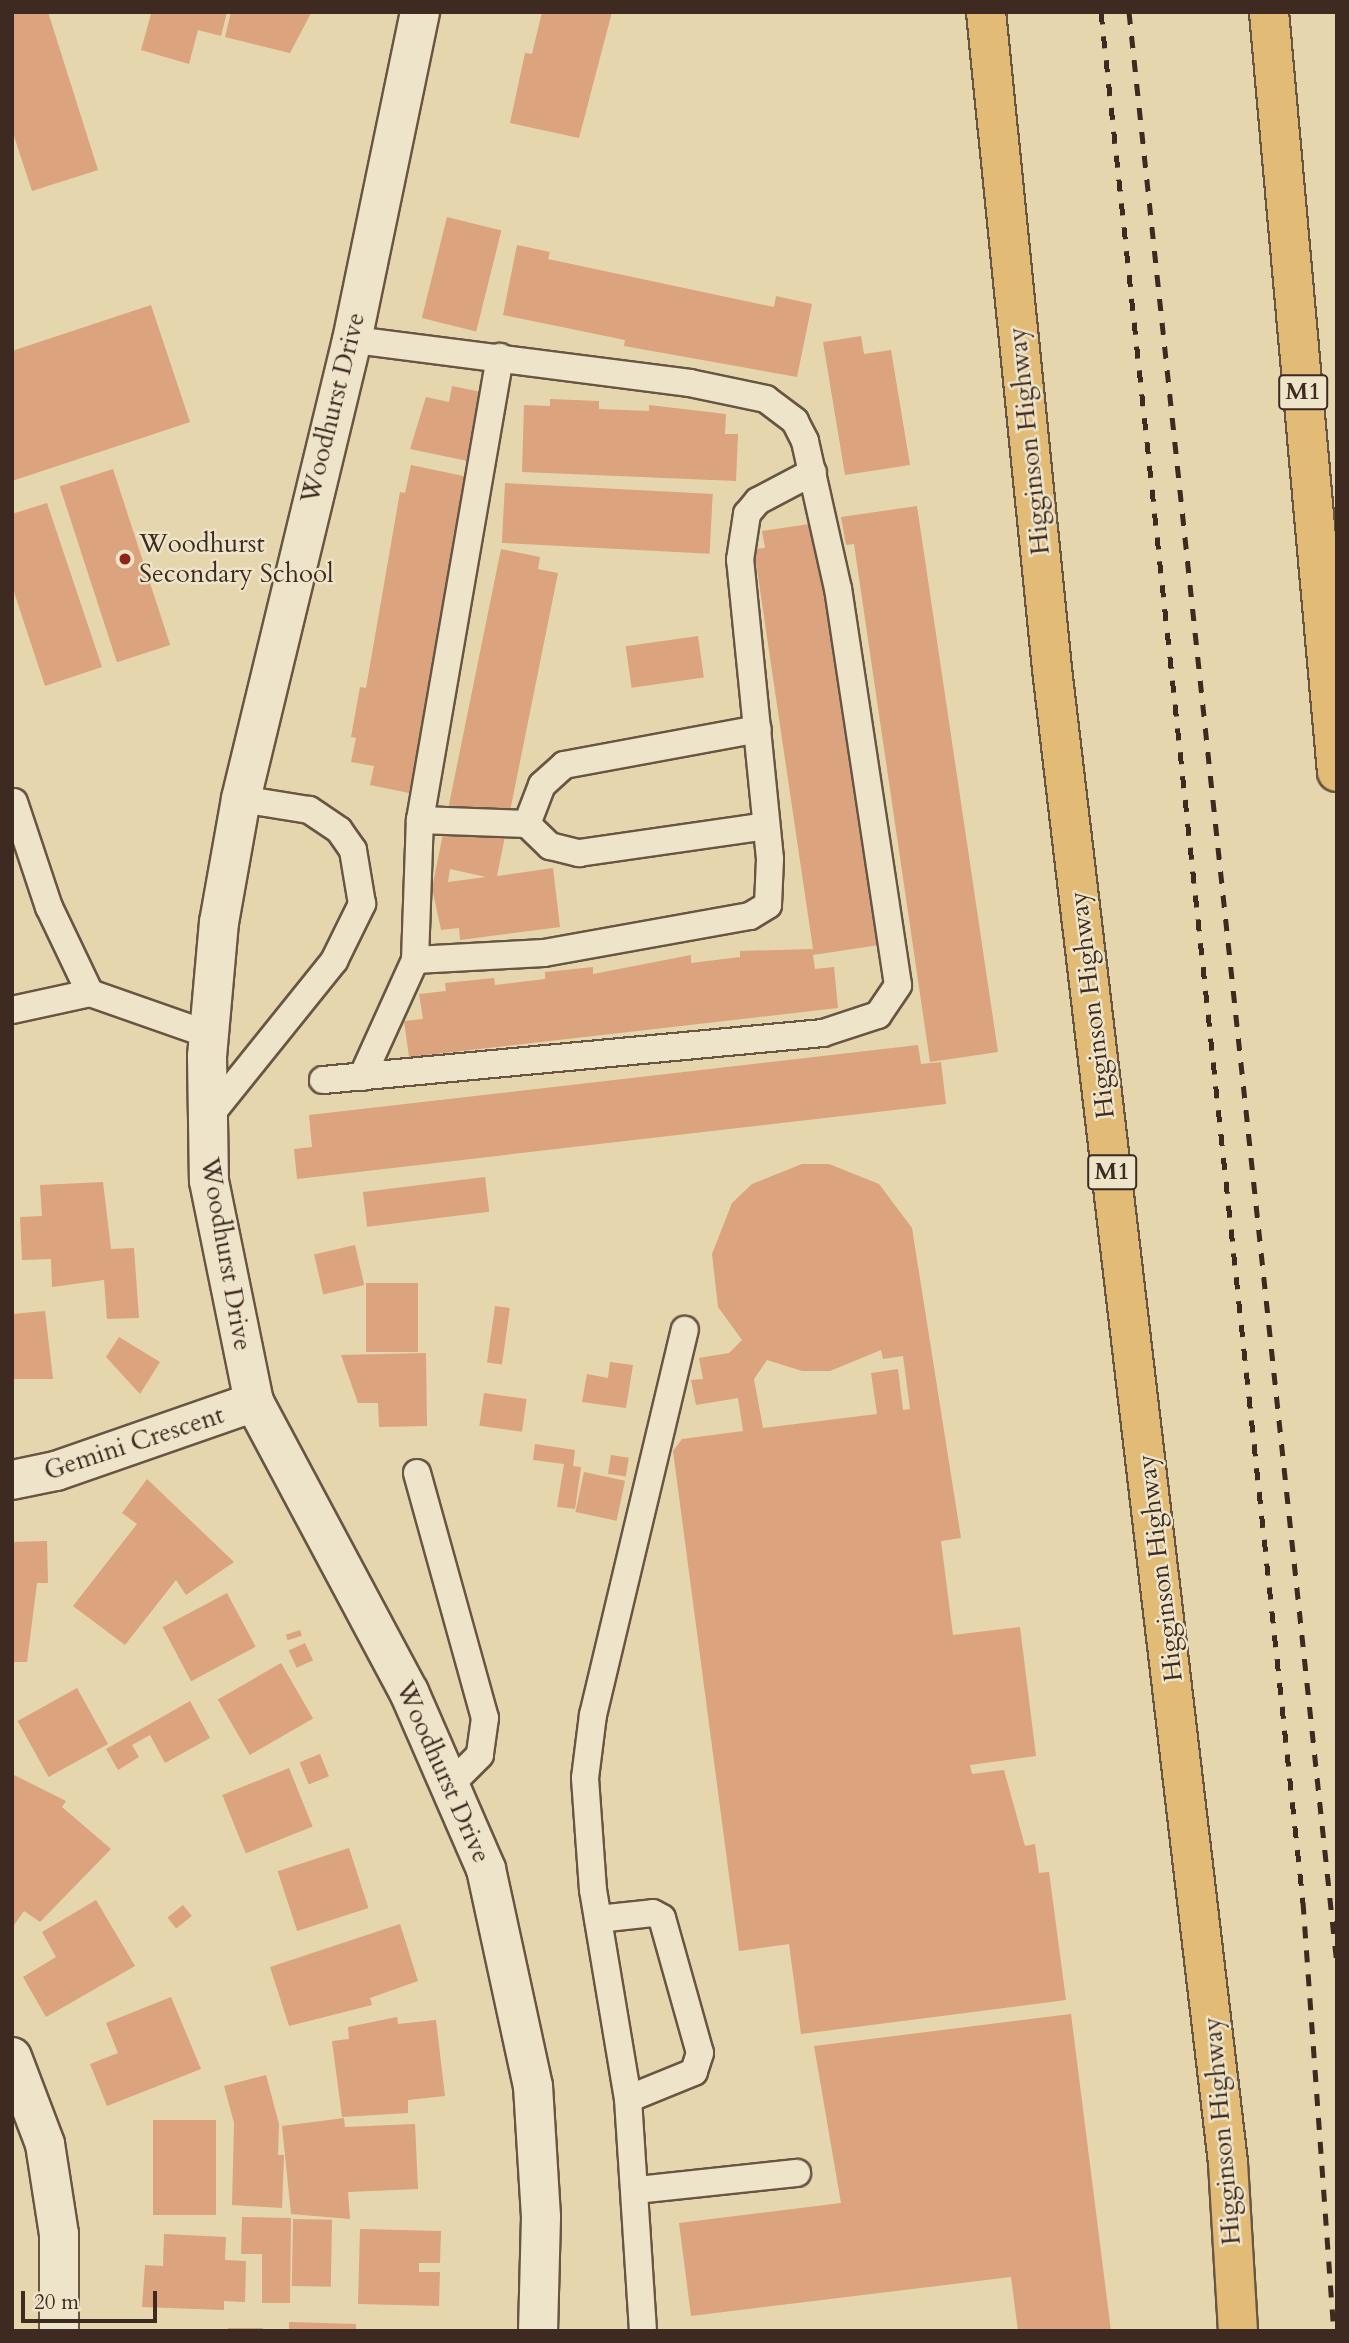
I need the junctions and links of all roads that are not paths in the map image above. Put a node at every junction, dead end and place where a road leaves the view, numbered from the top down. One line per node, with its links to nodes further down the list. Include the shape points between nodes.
1 (420, 12): 4 (street, Woodhurst Drive)
2 (986, 12): 34 (highway, Higginson Highway / M1, via 1052,669 1228,2163)
3 (1269, 12): 8 (highway, M1)
4 (352, 340): 5 (lane); 9 (street, Woodhurst Drive)
5 (500, 357): 6 (lane, via 766,399 795,421); 11 (lane)
6 (813, 472): 7 (lane, via 774,487 747,514 740,560); 18 (lane, via 896,952 898,985 889,1003 844,1027 738,1046)
7 (758, 729): 12 (lane, via 564,765 542,785); 13 (lane)
8 (1337, 772)
9 (240, 799): 17 (street, Woodhurst Drive, via 219,922); 20 (lane, via 309,810 339,830 353,850 362,904 334,961)
10 (14, 802): 15 (lane, via 49,906)
11 (420, 820): 12 (lane); 14 (lane)
12 (527, 824): 13 (lane, via 551,846 579,853)
13 (766, 826): 14 (lane, via 772,892 764,909 508,958)
14 (415, 960): 18 (lane)
15 (90, 993): 16 (lane); 17 (lane)
16 (12, 1010)
17 (210, 1035): 20 (street, Woodhurst Drive)
18 (362, 1077): 19 (lane)
19 (323, 1080)
20 (207, 1119): 22 (street, Woodhurst Drive, via 209,1181)
21 (685, 1330): 26 (lane, via 593,1715 585,1778)
22 (254, 1402): 24 (street, Gemini Crescent, via 56,1471); 25 (street, Woodhurst Drive)
23 (417, 1473): 25 (lane, via 485,1718 480,1755)
24 (12, 1480)
25 (452, 1783): 32 (street, Woodhurst Drive, via 486,1869 533,2086 541,2217)
26 (598, 1919): 28 (lane); 28 (lane, via 653,1913 662,1918 700,2053 694,2072)
27 (12, 2057): 31 (street, via 45,2144 59,2234)
28 (628, 2099): 30 (lane)
29 (797, 2173): 30 (lane)
30 (637, 2190): 33 (lane)
31 (59, 2331)
32 (538, 2331)
33 (643, 2331)
34 (1238, 2331)

